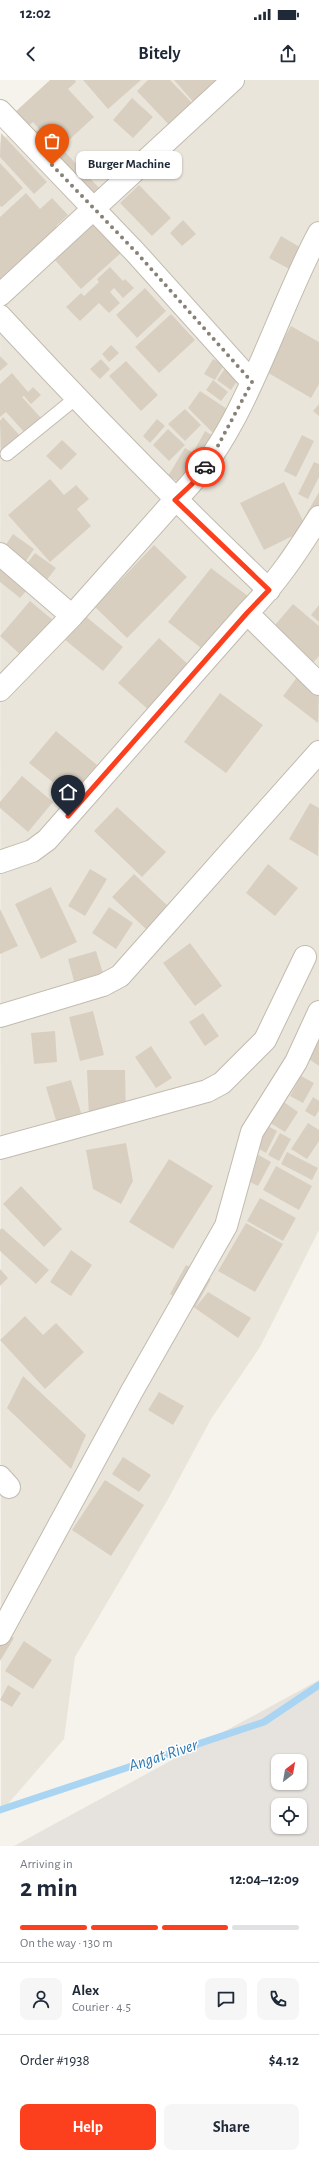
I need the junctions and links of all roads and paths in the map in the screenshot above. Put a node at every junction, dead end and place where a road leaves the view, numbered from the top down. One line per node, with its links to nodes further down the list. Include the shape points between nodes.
1 (233, 80): 3 (street)
2 (0, 111): 3 (street)
3 (94, 209): 5 (street); 7 (street)
4 (319, 233): 7 (street, via 301,266)
5 (0, 294)
6 (0, 316): 8 (street)
7 (252, 382): 10 (street, via 213,455 192,484)
8 (76, 398): 9 (lane); 10 (street)
9 (7, 454)
10 (175, 500): 13 (street); 15 (street)
11 (319, 517): 13 (street, via 285,571)
12 (0, 554): 15 (street)
13 (269, 590): 14 (street)
14 (247, 613): 16 (street); 19 (street, via 47,840 32,851)
15 (72, 616): 17 (street)
16 (319, 684)
17 (0, 690)
18 (319, 752): 22 (street, via 120,976 103,985)
19 (0, 862)
20 (305, 957): 23 (street, via 265,1040 222,1082 207,1092)
21 (319, 1012): 24 (street, via 296,1062 252,1132 226,1226 132,1391)
22 (0, 1016)
23 (0, 1148)
24 (0, 1634)

